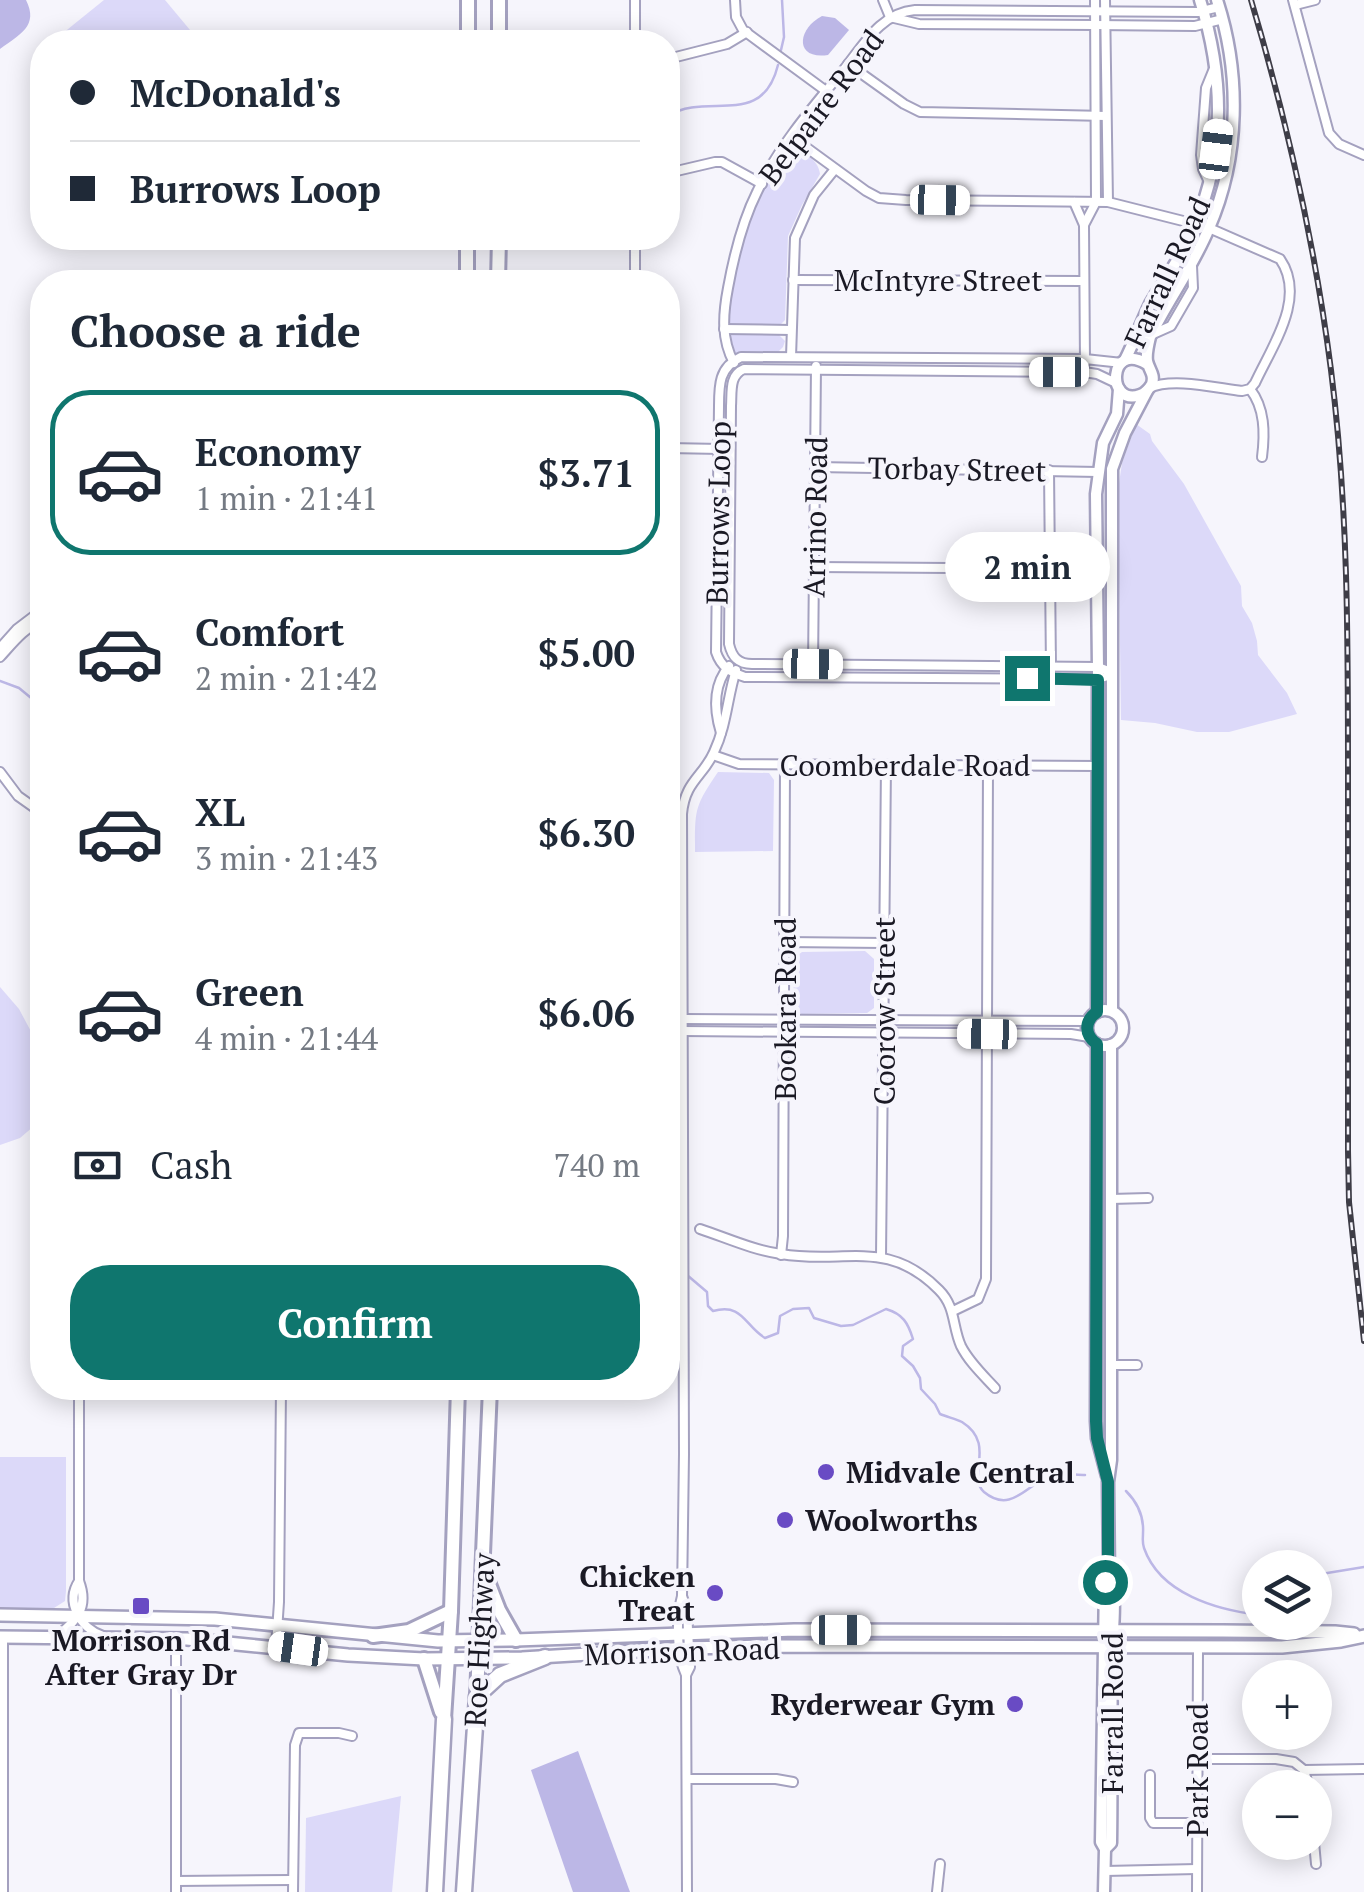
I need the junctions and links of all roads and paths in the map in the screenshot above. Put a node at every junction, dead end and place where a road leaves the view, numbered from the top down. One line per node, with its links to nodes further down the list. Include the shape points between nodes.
1 (468, 0): 16 (highway)
2 (499, 0): 17 (highway)
3 (636, 0): 18 (street)
4 (734, 0): 19 (street)
5 (1094, 0): 12 (street)
6 (1104, 0): 12 (street)
7 (1315, 0): 9 (street)
8 (884, 2): 13 (street)
9 (1294, 2): 25 (street, via 1329,133)
10 (1218, 4): 11 (street, Belpaire Road); 14 (main road, Farrall Road)
11 (1204, 11): 12 (street, Belpaire Road); 14 (street, Belpaire Road); 15 (street, Belpaire Road, via 1195,26); 34 (main road, Farrall Road, via 1220,92 1209,182)
12 (1100, 12): 13 (street, Belpaire Road, via 907,10); 15 (street)
13 (890, 17): 15 (street, Belpaire Road, via 920,24); 21 (street, Belpaire Road)
14 (1223, 20): 35 (main road, Farrall Road, via 1233,129)
15 (1100, 25): 23 (street)
16 (468, 30)
17 (499, 30)
18 (635, 30)
19 (746, 32): 20 (street); 22 (street)
20 (680, 56)
21 (848, 64): 22 (street, Belpaire Road); 23 (street, via 920,112)
22 (826, 92): 24 (street, Belpaire Road)
23 (1101, 116): 26 (street)
24 (792, 137): 27 (street); 29 (street, Belpaire Road)
25 (1364, 155)
26 (1102, 159): 31 (street); 32 (street)
27 (835, 169): 30 (street, via 889,199); 36 (street, via 800,222)
28 (680, 171): 29 (street, via 715,162)
29 (762, 184): 38 (street, Belpaire Road, via 736,250)
30 (1074, 202): 31 (street); 33 (street)
31 (1096, 202): 32 (street); 33 (street)
32 (1108, 202): 34 (street)
33 (1084, 224): 37 (street)
34 (1195, 224): 48 (main road, Farrall Road)
35 (1210, 228): 49 (main road, Farrall Road, via 1151,334); 59 (street, via 1280,259 1288,275 1289,310)
36 (793, 280): 37 (street, McIntyre Street); 39 (street)
37 (1084, 281): 46 (street)
38 (724, 329): 39 (street); 47 (street, Belpaire Road)
39 (791, 330): 40 (street)
40 (791, 357): 41 (street); 47 (street)
41 (816, 358): 42 (street); 51 (street, Arrino Road)
42 (885, 358): 43 (street); 52 (street)
43 (931, 359): 44 (street); 53 (street)
44 (977, 359): 45 (street); 54 (street)
45 (1022, 359): 46 (street); 55 (street)
46 (1085, 359): 48 (street); 56 (street)
47 (733, 361): 50 (street, Belpaire Road); 61 (street, Burrows Loop, via 721,377)
48 (1123, 362): 49 (main road, via 1137,358); 58 (main road, via 1116,371)
49 (1149, 366): 57 (street); 60 (main road)
50 (738, 371): 51 (street); 62 (street, Burrows Loop)
51 (816, 371): 52 (street); 67 (street, Arrino Road)
52 (885, 371): 53 (street)
53 (932, 372): 54 (street)
54 (977, 372): 55 (street)
55 (1023, 372): 56 (street)
56 (1086, 372): 58 (street)
57 (1171, 383): 59 (street); 60 (street)
58 (1118, 386): 60 (main road, via 1130,396); 69 (main road, Farrall Road, via 1117,414)
59 (1250, 389): 66 (street, via 1261,406)
60 (1148, 390): 94 (main road, Farrall Road, via 1112,469)
61 (718, 406): 62 (street); 64 (street, Burrows Loop)
62 (731, 406): 65 (street, Burrows Loop)
63 (680, 448): 64 (street)
64 (718, 448): 65 (street); 70 (street, Burrows Loop)
65 (731, 448): 71 (street, Burrows Loop)
66 (1262, 457)
67 (816, 468): 68 (street, Torbay Street); 74 (street, Arrino Road)
68 (1049, 470): 69 (street, Torbay Street); 75 (street)
69 (1098, 472): 76 (main road, Farrall Road)
70 (718, 494): 71 (street); 72 (street, Burrows Loop)
71 (730, 494): 73 (street, Burrows Loop)
72 (717, 538): 73 (street); 77 (street, Burrows Loop)
73 (730, 538): 78 (street, Burrows Loop)
74 (814, 567): 75 (street); 86 (street, Arrino Road)
75 (1050, 569): 76 (street); 91 (street)
76 (1098, 570): 92 (main road, Farrall Road)
77 (717, 585): 78 (street); 81 (street, Burrows Loop)
78 (730, 585): 82 (street, Burrows Loop)
79 (30, 619): 83 (street)
80 (30, 627): 84 (street)
81 (716, 628): 82 (street); 93 (street, Burrows Loop, via 719,661)
82 (729, 628): 85 (street, Burrows Loop)
83 (0, 648)
84 (0, 657)
85 (737, 660): 86 (street); 93 (street)
86 (813, 664): 87 (street); 95 (street, Arrino Road)
87 (865, 665): 88 (street); 96 (street)
88 (910, 666): 89 (street); 97 (street)
89 (956, 666): 90 (street); 98 (street)
90 (1002, 666): 91 (street); 99 (street)
91 (1051, 667): 92 (street); 100 (street)
92 (1098, 667): 94 (street); 101 (main road, Farrall Road)
93 (731, 672): 95 (street); 102 (street, via 728,719)
94 (1111, 673): 101 (street); 112 (main road, Farrall Road)
95 (812, 676): 96 (street)
96 (865, 677): 97 (street)
97 (911, 678): 98 (street)
98 (956, 678): 99 (street)
99 (1002, 678): 100 (street)
100 (1051, 678): 101 (street)
101 (1098, 680): 106 (main road, Farrall Road)
102 (714, 755): 103 (street, Coomberdale Road, via 739,764); 109 (street, via 683,804)
103 (785, 764): 104 (street, Coomberdale Road); 110 (street, Bookara Road)
104 (886, 765): 105 (street, Coomberdale Road); 111 (street, Coorow Street)
105 (988, 766): 106 (street, Coomberdale Road); 119 (street)
106 (1098, 766): 113 (main road, Farrall Road)
107 (0, 772): 108 (street)
108 (30, 805)
109 (681, 942): 114 (street)
110 (785, 942): 111 (street); 115 (street, Bookara Road)
111 (884, 942): 117 (street, Coorow Street)
112 (1112, 1012): 113 (main road); 129 (main road, via 1123,1030)
113 (1093, 1016): 120 (street); 128 (main road, via 1087,1029)
114 (683, 1019): 115 (street); 121 (street)
115 (785, 1020): 116 (street); 122 (street, Bookara Road)
116 (836, 1020): 117 (street); 123 (street)
117 (884, 1020): 118 (street); 124 (street, Coorow Street)
118 (936, 1021): 119 (street); 125 (street)
119 (987, 1021): 120 (street); 126 (street)
120 (1042, 1021): 127 (street)
121 (683, 1032): 122 (street); 160 (street, via 678,1610)
122 (785, 1033): 123 (street); 135 (street, Bookara Road)
123 (835, 1033): 124 (street)
124 (884, 1033): 125 (street); 136 (street, Coorow Street)
125 (937, 1034): 126 (street)
126 (987, 1034): 127 (street); 139 (street, via 986,1278 978,1299)
127 (1042, 1034): 128 (street)
128 (1093, 1041): 129 (main road); 131 (main road, Farrall Road)
129 (1112, 1045): 130 (main road, Farrall Road)
130 (1111, 1070): 131 (main road); 133 (main road, Farrall Road)
131 (1097, 1071): 137 (main road, Farrall Road)
132 (1148, 1198): 133 (street)
133 (1111, 1199): 138 (main road, Farrall Road)
134 (700, 1230): 135 (street)
135 (781, 1254): 136 (street)
136 (881, 1257): 139 (street, via 915,1270)
137 (1096, 1270): 138 (main road); 140 (main road, Farrall Road)
138 (1110, 1270): 141 (main road, Farrall Road)
139 (953, 1310): 146 (street, via 961,1345)
140 (1096, 1320): 141 (main road); 144 (main road, Farrall Road)
141 (1110, 1320): 142 (main road, Farrall Road)
142 (1110, 1365): 143 (street); 145 (main road, Farrall Road)
143 (1138, 1365)
144 (1096, 1381): 145 (main road); 152 (main road, Farrall Road)
145 (1110, 1381): 151 (main road, Farrall Road)
146 (995, 1388)
147 (79, 1400): 157 (street)
148 (281, 1400): 158 (street)
149 (458, 1400): 155 (highway, Roe Highway)
150 (489, 1400): 154 (highway, Roe Highway)
151 (1110, 1429): 152 (main road); 153 (main road, Farrall Road)
152 (1096, 1430): 153 (main road, Farrall Road)
153 (1108, 1482): 159 (main road, Farrall Road)
154 (482, 1568): 167 (highway, Roe Highway); 168 (highway)
155 (452, 1611): 161 (highway, via 410,1631); 169 (highway, Roe Highway)
156 (0, 1615): 157 (main road, Morrison Road)
157 (78, 1615): 158 (main road, Morrison Road); 164 (street); 165 (street)
158 (278, 1624): 161 (main road, Morrison Road); 170 (street)
159 (1109, 1631): 160 (main road, Morrison Road); 162 (main road, Morrison Road); 171 (main road, Farrall Road)
160 (684, 1633): 168 (main road, Morrison Road); 173 (street)
161 (374, 1636): 169 (main road, Morrison Road)
162 (1364, 1636): 172 (main road, Morrison Road, via 1316,1645)
163 (1, 1637): 164 (main road, Morrison Road); 195 (street)
164 (55, 1637): 165 (main road, Morrison Road)
165 (109, 1638): 166 (main road, Morrison Road)
166 (176, 1638): 170 (main road, Morrison Road); 193 (street)
167 (478, 1640): 168 (main road, Morrison Road); 169 (main road, Morrison Road); 177 (highway, Roe Highway)
168 (516, 1640)
169 (450, 1641): 176 (highway, Roe Highway)
170 (276, 1646): 175 (main road, Morrison Road)
171 (1108, 1647): 172 (main road, Morrison Road); 173 (main road, Morrison Road); 192 (main road, Farrall Road, via 1111,1843)
172 (1198, 1647): 181 (street, Park Road)
173 (685, 1648): 174 (main road, Morrison Road); 185 (street)
174 (545, 1657): 177 (main road, Morrison Road); 178 (highway, via 500,1675)
175 (424, 1659): 176 (main road, Morrison Road); 179 (highway)
176 (448, 1659): 177 (main road, Morrison Road); 179 (highway, Roe Highway)
177 (478, 1659): 178 (highway, Roe Highway)
178 (478, 1696): 199 (highway, Roe Highway)
179 (444, 1719): 198 (highway, Roe Highway)
180 (352, 1736): 194 (street, via 304,1732 297,1738)
181 (1198, 1760): 183 (street, via 1276,1759); 187 (street, Park Road)
182 (1364, 1769): 183 (street)
183 (1304, 1770)
184 (1150, 1776): 187 (street, via 1153,1823)
185 (686, 1779): 186 (street); 200 (street)
186 (792, 1782)
187 (1197, 1823): 191 (street, Park Road)
188 (1316, 1860): 190 (street)
189 (940, 1864): 201 (street)
190 (1316, 1864)
191 (1196, 1869): 192 (street); 203 (street, Park Road)
192 (1104, 1871): 202 (main road, Farrall Road)
193 (176, 1880): 194 (street); 196 (street)
194 (293, 1880): 197 (street)
195 (3, 1892)
196 (176, 1892)
197 (293, 1892)
198 (435, 1892)
199 (466, 1892)
200 (687, 1892)
201 (936, 1892)
202 (1104, 1892)
203 (1196, 1892)

